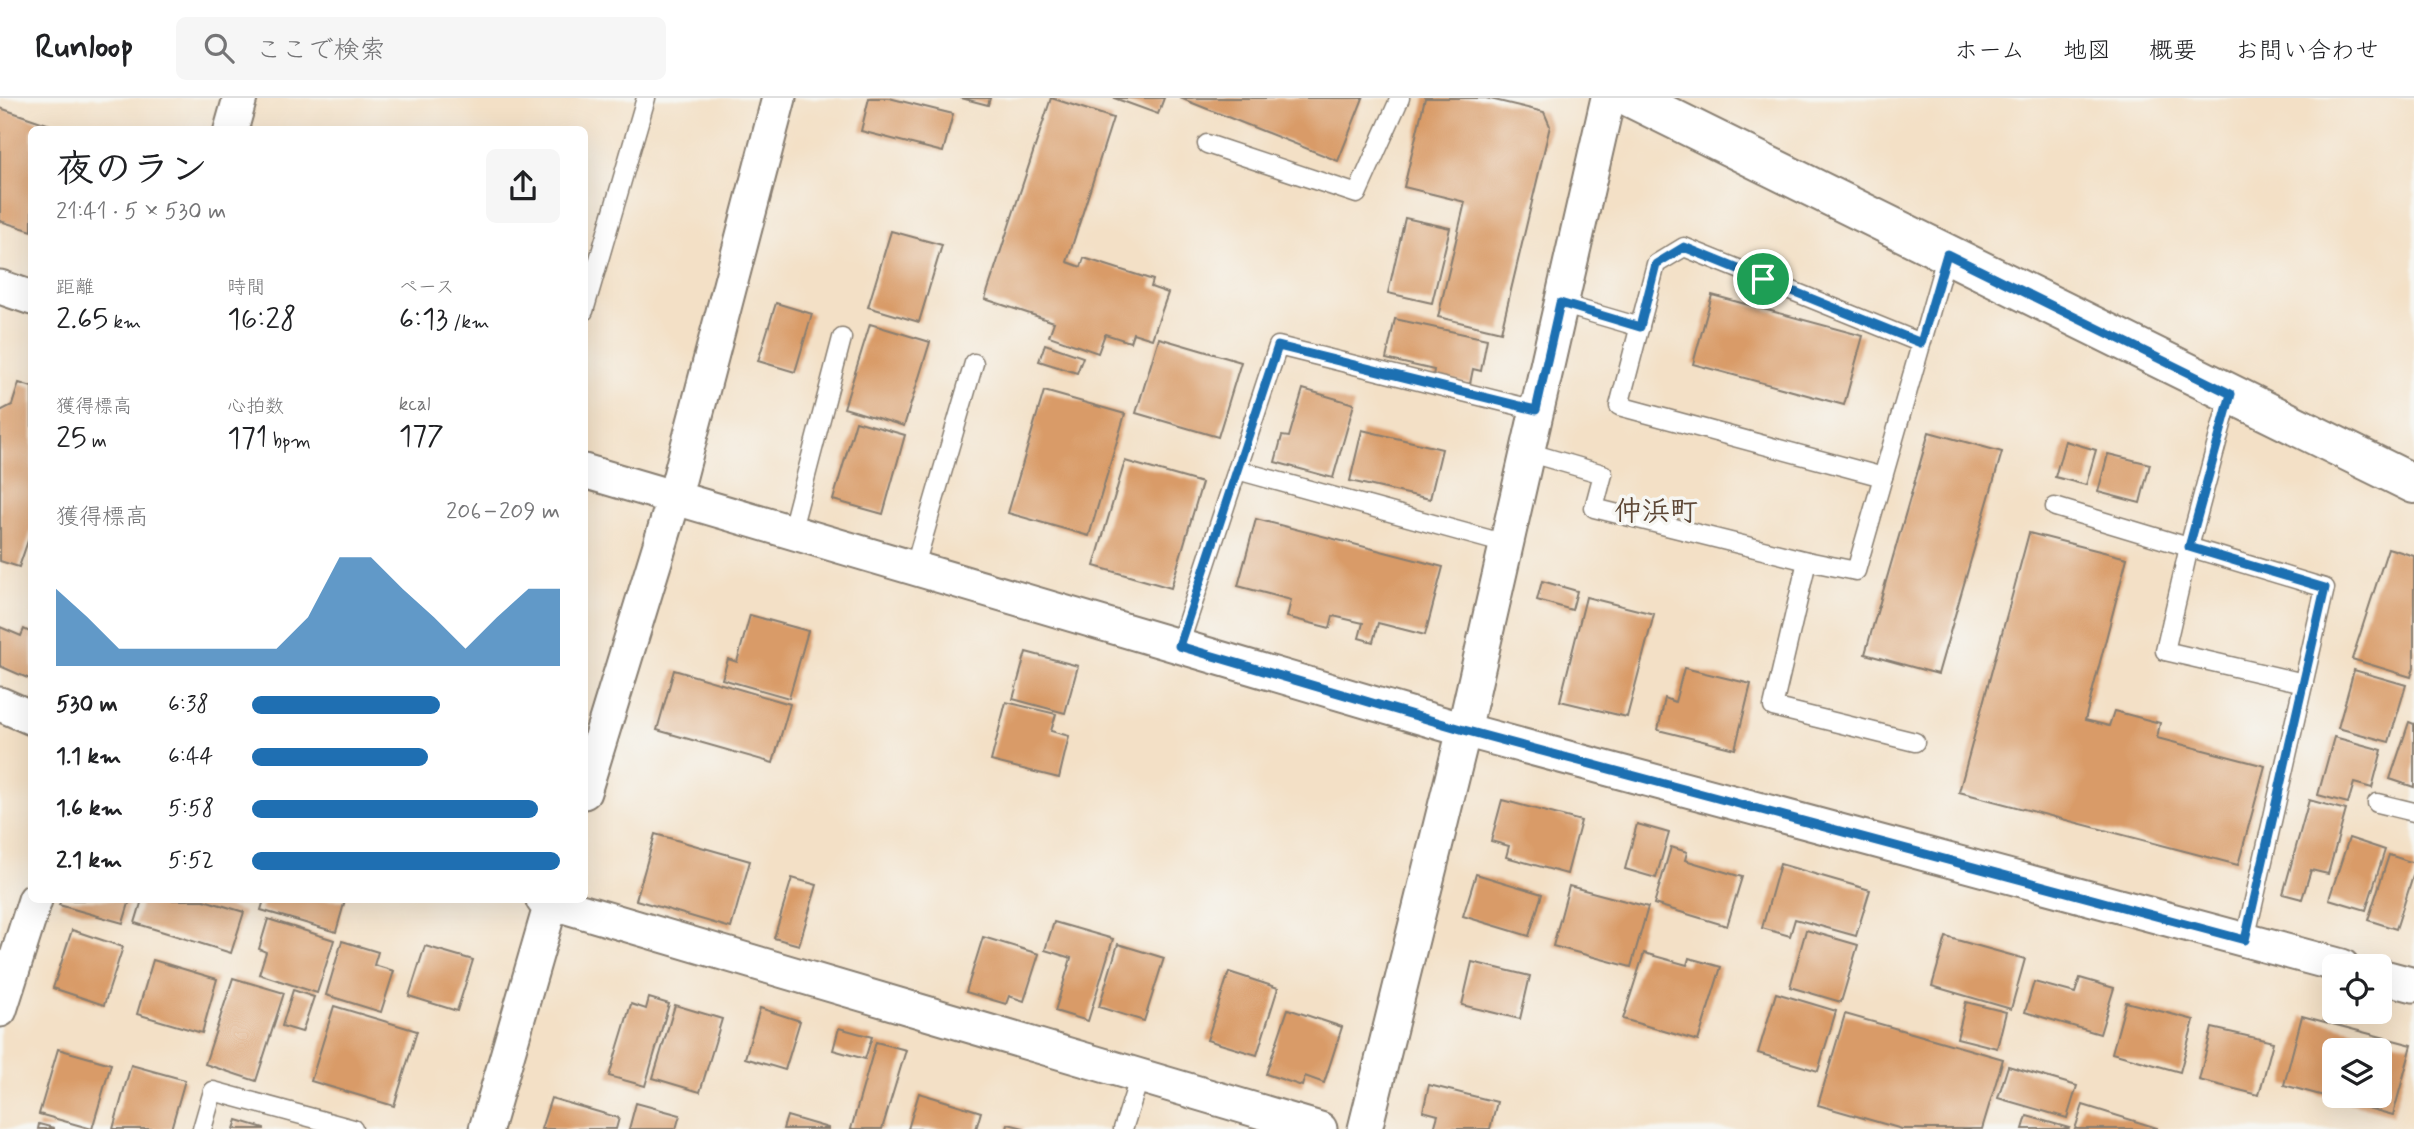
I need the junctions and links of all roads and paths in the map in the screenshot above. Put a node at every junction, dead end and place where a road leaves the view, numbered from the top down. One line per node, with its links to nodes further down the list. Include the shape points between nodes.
1 (240, 98): 7 (street)
2 (646, 98): 12 (lane)
3 (779, 98): 25 (street)
4 (1400, 98): 8 (lane, via 1357,194)
5 (1608, 98): 13 (street)
6 (1630, 98): 9 (street)
7 (233, 126)
8 (1207, 144)
9 (1947, 254): 16 (lane); 18 (street)
10 (0, 288): 11 (street)
11 (28, 297)
12 (588, 297)
13 (1560, 303): 14 (lane); 19 (street)
14 (1640, 327): 16 (lane, via 1656,264 1684,247); 23 (lane, via 1619,406)
15 (842, 338): 27 (lane)
16 (1921, 343): 23 (lane)
17 (974, 363): 31 (lane)
18 (2231, 394): 24 (street); 29 (lane)
19 (1536, 410): 20 (street); 21 (lane, via 1278,346)
20 (1527, 452): 28 (street); 30 (lane, via 1603,474 1594,509)
21 (1237, 470): 28 (lane); 32 (lane)
22 (588, 472): 25 (street)
23 (1883, 477): 30 (lane, via 1856,571)
24 (2414, 484)
25 (674, 499): 27 (street); 38 (street)
26 (2055, 507): 29 (lane)
27 (790, 533): 31 (street)
28 (1506, 544): 36 (street)
29 (2189, 547): 33 (lane, via 2325,588); 33 (lane, via 2165,651)
30 (1807, 561): 37 (lane, via 1773,707)
31 (914, 569): 32 (street)
32 (1179, 646): 36 (street)
33 (2304, 683): 44 (lane)
34 (0, 704): 35 (street)
35 (28, 716)
36 (1464, 730): 44 (street); 55 (street)
37 (1914, 742)
38 (588, 779)
39 (2377, 803): 40 (lane)
40 (2414, 812)
41 (34, 903): 48 (street)
42 (547, 903): 52 (street)
43 (558, 903): 49 (street)
44 (2245, 940): 45 (street)
45 (2322, 961)
46 (2392, 979): 47 (street)
47 (2414, 985)
48 (0, 1010)
49 (1140, 1076): 53 (lane); 54 (street)
50 (202, 1129): 51 (lane, via 212,1091)
51 (353, 1129)
52 (486, 1129)
53 (1123, 1129)
54 (1320, 1129)
55 (1365, 1129)

